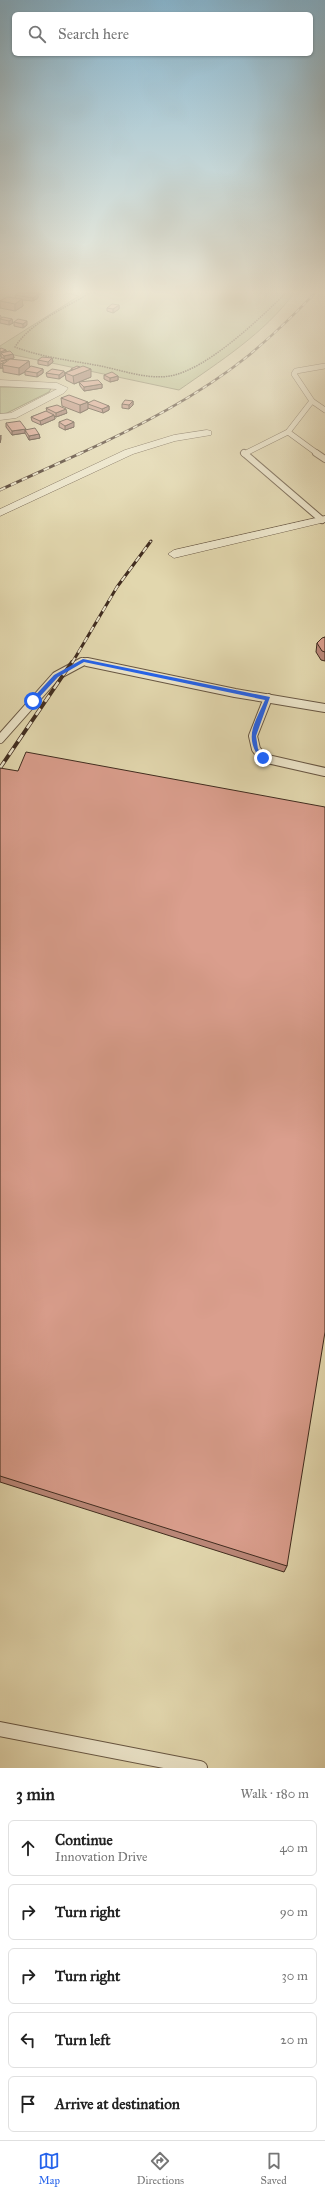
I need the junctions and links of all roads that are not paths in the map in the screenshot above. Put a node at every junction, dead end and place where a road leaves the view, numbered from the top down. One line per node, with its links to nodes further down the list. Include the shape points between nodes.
1 (295, 376): 3 (lane)
2 (0, 383): 5 (street, via 63,388 13,416)
3 (312, 400): 4 (lane); 6 (lane)
4 (325, 410)
5 (0, 417)
6 (288, 432): 8 (lane); 10 (lane, via 243,453)
7 (207, 433): 9 (street, via 174,438 129,452)
8 (325, 459)
9 (0, 513)
10 (324, 519): 11 (street)
11 (174, 554)
12 (268, 698): 13 (lane); 14 (lane, via 83,661 56,676); 15 (lane, via 253,736 256,749 263,758)
13 (325, 708)
14 (0, 739)
15 (325, 772)
16 (0, 1729): 17 (lane)
17 (200, 1768)

